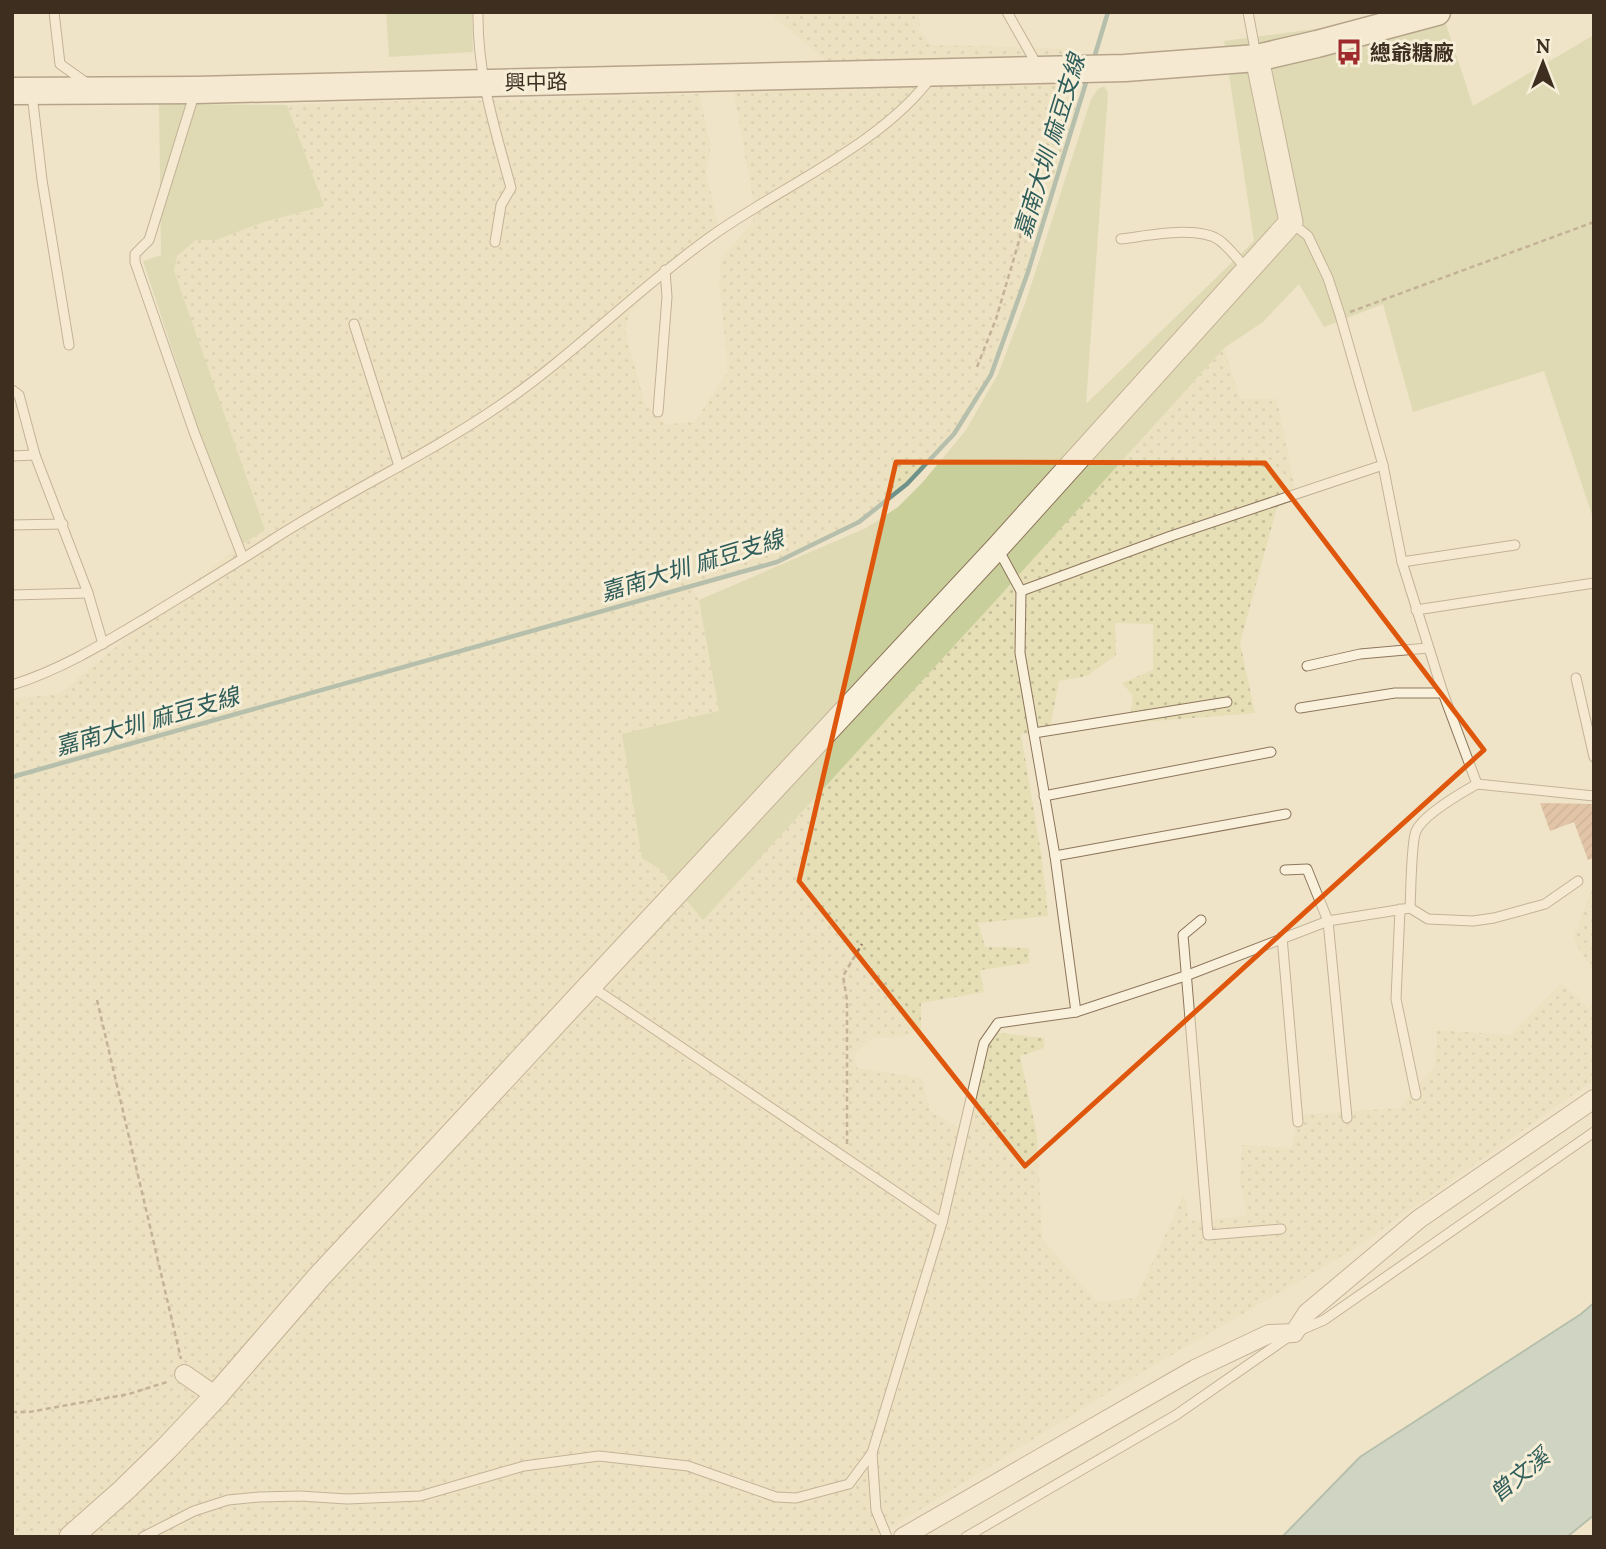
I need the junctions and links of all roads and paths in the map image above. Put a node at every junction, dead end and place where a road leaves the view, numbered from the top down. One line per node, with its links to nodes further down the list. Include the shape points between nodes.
1 (54, 12): 12 (lane, via 60,64)
2 (478, 12): 9 (lane)
3 (1007, 12): 7 (lane)
4 (1248, 12): 6 (lane)
5 (1437, 12): 6 (main road, 興中路)
6 (1257, 58): 7 (main road, 興中路); 13 (street)
7 (1052, 69): 8 (main road, 興中路); 22 (path, via 1060,102 996,319)
8 (935, 72): 9 (main road, 興中路); 17 (lane, via 911,103 872,135 726,226)
9 (483, 83): 10 (main road, 興中路); 16 (lane, via 511,188 500,205)
10 (196, 90): 12 (main road, 興中路); 33 (lane, via 149,240 135,254 135,262)
11 (22, 91): 12 (main road, 興中路); 21 (lane, via 43,180)
12 (98, 91)
13 (1291, 222): 18 (street); 19 (lane, via 1308,236)
14 (1594, 222): 19 (path)
15 (1121, 239): 18 (lane, via 1195,233 1219,239)
16 (495, 242)
17 (665, 270): 24 (lane); 28 (lane, via 500,406)
18 (1249, 271): 32 (street)
19 (1340, 315): 27 (lane)
20 (354, 324): 28 (lane)
21 (69, 345)
22 (977, 367)
23 (12, 390): 26 (lane, via 19,395)
24 (658, 412)
25 (12, 456): 26 (lane)
26 (35, 456): 29 (lane)
27 (1383, 465): 34 (lane); 36 (lane)
28 (399, 466): 33 (lane)
29 (63, 524): 30 (lane); 37 (lane)
30 (12, 525)
31 (1515, 544): 34 (lane)
32 (998, 547): 36 (lane); 65 (street)
33 (243, 558): 40 (lane)
34 (1402, 562): 39 (lane)
35 (1594, 583): 39 (lane)
36 (1021, 591): 48 (lane, via 1020,653)
37 (88, 593): 38 (lane); 40 (lane)
38 (12, 595)
39 (1416, 610): 41 (lane)
40 (103, 644): 44 (lane, via 44,675)
41 (1428, 648): 42 (lane, via 1360,654); 45 (lane)
42 (1307, 666)
43 (1576, 678): 50 (lane)
44 (12, 685)
45 (1443, 693): 47 (lane, via 1385,694); 51 (lane)
46 (1227, 702): 48 (lane)
47 (1300, 708)
48 (1034, 733): 52 (lane)
49 (1270, 752): 52 (lane)
50 (1594, 757)
51 (1477, 784): 53 (lane); 58 (lane, via 1416,830)
52 (1044, 796): 55 (lane)
53 (1594, 796)
54 (1286, 814): 55 (lane)
55 (1055, 856): 67 (lane)
56 (1285, 870): 61 (lane, via 1307,869)
57 (1578, 881): 58 (lane, via 1545,904 1494,918 1428,919)
58 (1410, 908): 59 (lane)
59 (1400, 909): 61 (lane); 68 (lane, via 1396,999)
60 (1201, 920): 64 (lane, via 1183,935)
61 (1328, 922): 62 (lane); 70 (lane)
62 (1282, 937): 64 (lane); 71 (lane)
63 (862, 944): 73 (path, via 843,976 848,1041)
64 (1188, 975): 67 (lane); 75 (lane, via 1208,1235)
65 (590, 986): 73 (lane); 78 (street, via 318,1278)
66 (97, 1000): 77 (path)
67 (1076, 1012): 74 (lane, via 998,1023 984,1043)
68 (1416, 1095)
69 (1594, 1099): 76 (street, via 1419,1219 1307,1313)
70 (1347, 1118)
71 (1298, 1122)
72 (1594, 1132): 76 (lane, via 1324,1320)
73 (846, 1158): 74 (lane)
74 (942, 1223): 80 (lane)
75 (1282, 1229)
76 (1294, 1333): 84 (street, via 1269,1334 1195,1368); 85 (lane, via 1176,1415)
77 (184, 1374): 78 (street); 79 (path, via 129,1394)
78 (216, 1396): 81 (street)
79 (12, 1412)
80 (872, 1453): 82 (lane, via 849,1484 796,1498 776,1497 688,1466 599,1456 524,1466 420,1496 228,1500); 83 (lane, via 876,1510)
81 (71, 1537)
82 (143, 1537)
83 (887, 1537)
84 (903, 1537)
85 (966, 1537)

